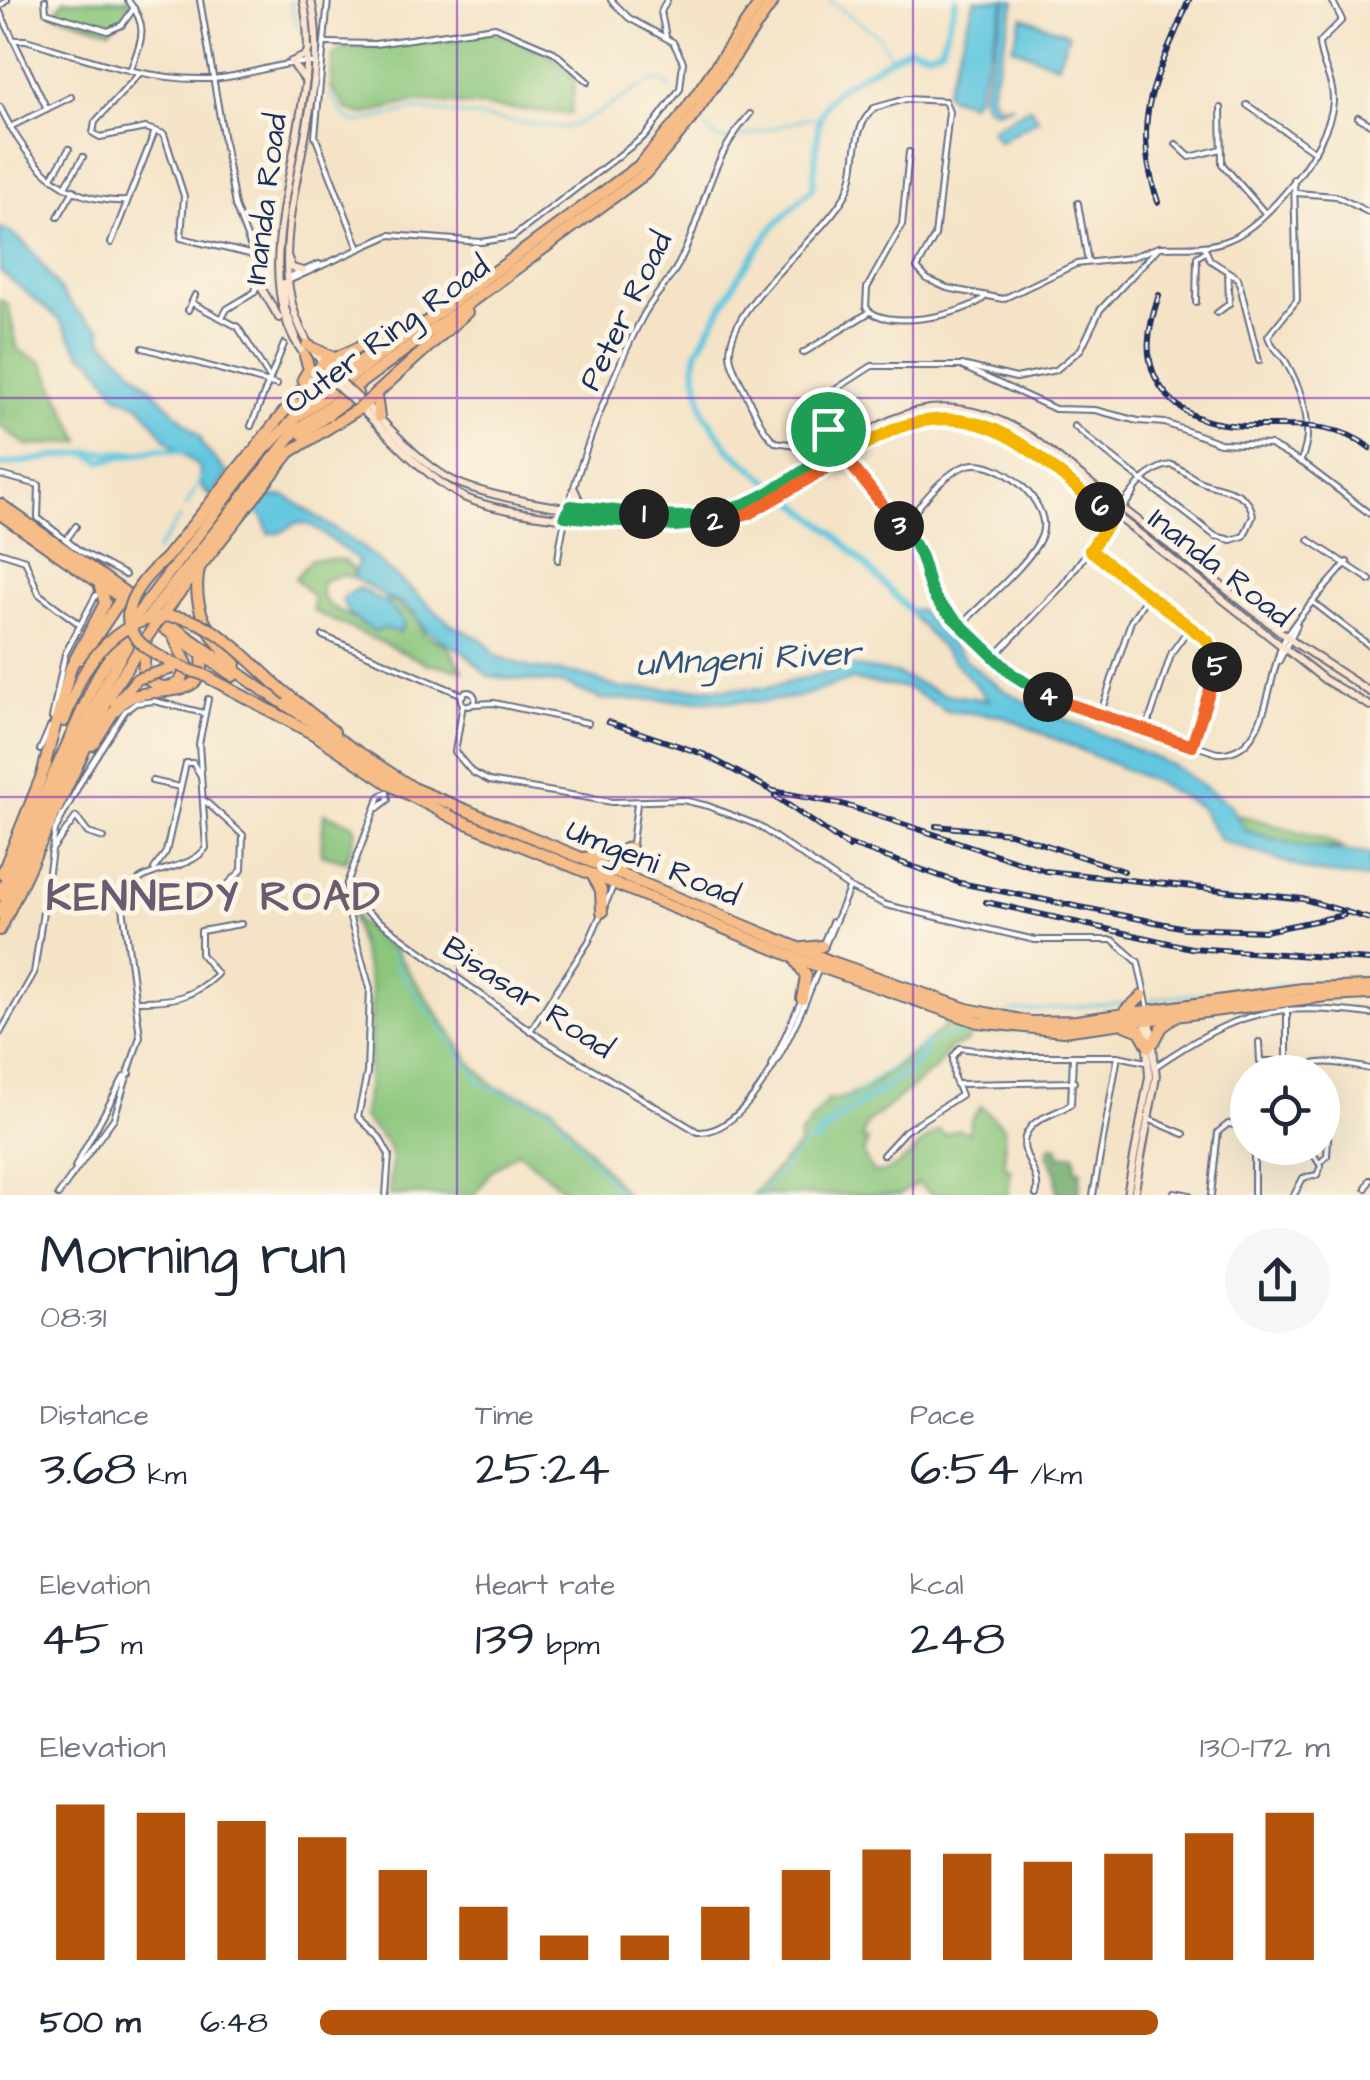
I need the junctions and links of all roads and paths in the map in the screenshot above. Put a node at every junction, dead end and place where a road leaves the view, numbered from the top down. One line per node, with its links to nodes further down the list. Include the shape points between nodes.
1 (7, 0): 13 (street)
2 (45, 0): 12 (street, via 46,12 108,31)
3 (128, 0): 12 (street)
4 (200, 0): 20 (street)
5 (307, 0): 17 (main road, Inanda Road); 19 (main road, Inanda Road)
6 (328, 0): 16 (street)
7 (611, 0): 14 (street)
8 (666, 0): 14 (street)
9 (762, 0): 57 (highway, Outer Ring Road, via 652,153)
10 (774, 0): 65 (highway, Outer Ring Road, via 658,160)
11 (1332, 0): 41 (street, via 1342,20 1318,43 1333,100)
12 (134, 8): 21 (street, via 144,34)
13 (0, 9): 15 (street)
14 (666, 37): 54 (street, via 679,52 683,77 660,120 529,229 486,242 397,234)
15 (14, 40): 21 (street); 30 (street)
16 (326, 43): 25 (street, via 375,44 495,28 554,52); 54 (street, via 316,140)
17 (310, 46): 18 (main road); 19 (main road, Inanda Road)
18 (293, 64): 19 (street); 23 (street); 26 (main road)
19 (313, 64): 26 (main road, Inanda Road); 58 (main road, Inanda Road)
20 (212, 66): 23 (street); 24 (street)
21 (130, 71): 22 (street)
22 (140, 74): 24 (street); 36 (street, via 92,131 100,137)
23 (228, 76): 24 (street)
24 (214, 79): 59 (street, via 235,206)
25 (588, 82)
26 (306, 86): 64 (main road, Inanda Road)
27 (71, 97): 30 (street)
28 (1247, 105): 41 (street)
29 (0, 108): 35 (street)
30 (47, 108): 35 (street)
31 (1222, 108): 38 (street)
32 (750, 114): 101 (street, Peter Road, via 728,139 679,262 641,319)
33 (1358, 118): 34 (street)
34 (1370, 124)
35 (10, 128): 43 (street, via 20,148)
36 (156, 130): 48 (street); 59 (street, via 169,140 184,192 181,238)
37 (1176, 144): 38 (street, via 1190,157)
38 (1221, 148): 51 (street, via 1223,166)
39 (70, 149): 43 (street)
40 (910, 152): 74 (street, via 902,222 866,292)
41 (1314, 152): 44 (street)
42 (84, 157): 45 (street)
43 (52, 176): 45 (street)
44 (1294, 179): 47 (street); 51 (street)
45 (66, 185): 46 (street)
46 (74, 190): 48 (street, via 93,202); 52 (street)
47 (1296, 193): 50 (street, via 1336,196); 97 (street, via 1297,300 1268,336 1306,414)
48 (127, 201): 53 (street)
49 (1078, 203): 60 (street)
50 (1370, 213)
51 (1265, 214): 56 (street, via 1238,236)
52 (58, 217)
53 (111, 243)
54 (358, 246): 61 (street)
55 (1158, 247): 56 (street); 60 (street); 85 (street, via 1100,310 1081,349 1060,368 1016,378)
56 (1205, 249): 63 (street); 71 (street, via 1197,257)
57 (527, 250): 77 (highway); 96 (highway, Outer Ring Road, via 307,409)
58 (287, 252): 62 (main road, via 292,268); 66 (main road, Inanda Road)
59 (254, 255): 67 (street)
60 (1088, 262): 69 (street, via 1036,280 1012,297)
61 (324, 263): 62 (street); 66 (street)
62 (303, 270): 66 (street)
63 (1228, 272): 75 (street, via 1228,304); 83 (street, via 1239,280)
64 (276, 273): 66 (main road); 80 (main road, Inanda Road, via 282,315)
65 (505, 279): 70 (highway); 96 (highway, Outer Ring Road, via 320,410)
66 (286, 281): 80 (main road, Inanda Road)
67 (257, 288): 76 (street); 80 (main road)
68 (196, 295): 72 (street)
69 (985, 296): 74 (street, via 961,310 896,320); 91 (street, via 947,288 917,270 936,228 950,122 945,102 902,100 870,111 854,142 846,194 826,225 759,290 730,353 767,434 779,444 792,446 814,427)
70 (478, 302): 89 (highway); 96 (highway)
71 (1196, 302)
72 (192, 303): 73 (street); 76 (street)
73 (188, 310)
74 (870, 312): 81 (street)
75 (1217, 313)
76 (222, 318): 86 (street, via 241,330)
77 (416, 322): 82 (highway); 96 (highway, via 296,409)
78 (284, 344): 86 (street)
79 (143, 348): 86 (street)
80 (304, 350): 82 (highway); 84 (main road, Inanda Road); 88 (highway, via 308,372)
81 (803, 353)
82 (338, 356): 84 (highway)
83 (1259, 361)
84 (320, 366): 88 (highway); 89 (main road, Inanda Road, bridge)
85 (960, 366): 91 (street, via 896,362 867,368 833,391 824,407); 97 (street, via 1050,408 1165,422 1220,443 1264,443)
86 (268, 379): 87 (street); 90 (street)
87 (276, 385)
88 (286, 406): 96 (highway)
89 (366, 407): 93 (main road, Inanda Road); 96 (highway)
90 (251, 426)
91 (827, 426): 94 (street)
92 (1074, 426): 100 (street)
93 (387, 430): 104 (main road, Inanda Road, via 466,486); 109 (main road, Inanda Road, via 425,470 467,498)
94 (840, 447): 95 (street); 99 (main road, Inanda Road); 105 (main road, Inanda Road, via 906,415 974,413 1031,437)
95 (847, 456): 99 (main road, Inanda Road); 110 (main road, Inanda Road, via 918,422 985,424 1027,445); 112 (street)
96 (264, 458): 113 (highway, Outer Ring Road); 113 (highway, via 243,463); 113 (highway, via 265,478)
97 (1300, 462): 108 (street)
98 (0, 475): 115 (street, via 40,486 37,516)
99 (798, 480): 102 (main road, Inanda Road)
100 (1144, 480): 100 (street, via 1172,465 1245,498 1252,525 1240,538 1220,538); 105 (street)
101 (574, 490): 104 (street, Peter Road); 106 (main road)
102 (769, 499): 106 (main road, Inanda Road, via 690,518); 109 (main road, Inanda Road, via 733,519 684,526)
103 (0, 504): 115 (highway)
104 (571, 506): 106 (main road, Inanda Road); 109 (street, Peter Road)
105 (1124, 506): 110 (street); 136 (main road, Inanda Road)
106 (584, 507)
107 (0, 514): 123 (highway, Umgeni Road)
108 (1370, 514)
109 (565, 516): 120 (street, Peter Road)
110 (1115, 518): 116 (street); 139 (main road, Inanda Road)
111 (76, 526): 115 (street)
112 (901, 527): 129 (street, via 923,553 936,600); 129 (street, via 971,464 991,466 1038,504 1044,526 1038,544)
113 (197, 538): 115 (highway, via 142,588 125,586); 118 (highway); 119 (highway); 125 (highway, Outer Ring Road)
114 (1309, 540): 121 (street)
115 (67, 546): 122 (street); 137 (highway)
116 (1090, 550): 126 (street); 141 (street)
117 (0, 552): 130 (street, via 25,560 39,594)
118 (164, 556): 142 (highway, bridge, via 134,590 129,619 144,649); 143 (highway, bridge, via 132,583)
119 (203, 559): 125 (highway); 147 (highway, via 196,596 202,618 238,666)
120 (558, 560)
121 (1346, 562): 124 (street); 128 (street)
122 (125, 575)
123 (92, 578): 132 (highway, Umgeni Road); 143 (highway, via 105,603 71,668)
124 (1370, 580)
125 (166, 594): 133 (highway, bridge); 134 (highway, Outer Ring Road, bridge)
126 (1148, 594): 131 (street); 151 (street, via 1131,621)
127 (96, 595): 130 (street)
128 (1314, 603): 136 (street); 138 (street)
129 (961, 625): 141 (street)
130 (81, 626): 157 (street, via 63,659)
131 (1190, 626): 153 (street, via 1172,652); 156 (street, via 1211,644 1218,664)
132 (165, 629): 133 (highway, via 188,662 174,686 155,685 142,672); 140 (highway, Umgeni Road)
133 (150, 632): 159 (highway, via 118,678)
134 (130, 633): 176 (highway, Outer Ring Road, via 98,674); 179 (highway, Outer Ring Road)
135 (323, 636): 145 (street)
136 (1289, 638): 139 (street); 144 (main road, Inanda Road)
137 (196, 642): 140 (highway); 147 (highway)
138 (1370, 646)
139 (1284, 648): 149 (main road, Inanda Road); 156 (street, via 1244,746 1220,754)
140 (203, 655): 154 (highway, Umgeni Road); 155 (highway, via 190,684 126,700)
141 (994, 657): 151 (street, via 1035,690)
142 (179, 667): 154 (highway, bridge); 155 (highway, bridge, via 137,679 124,690)
143 (66, 692): 158 (highway)
144 (1370, 692)
145 (463, 695): 148 (street); 148 (street)
146 (208, 699): 150 (street)
147 (288, 701): 158 (highway, bridge, via 199,623 145,620 115,634 93,655); 169 (highway, Umgeni Road, via 421,792)
148 (470, 703): 152 (street); 164 (street, via 455,752 482,778)
149 (1370, 706)
150 (204, 713): 160 (street); 168 (street, via 154,701 132,705 77,786)
151 (1100, 715): 153 (street)
152 (588, 723)
153 (1146, 730): 156 (street)
154 (321, 738): 171 (highway, Umgeni Road, via 413,798)
155 (91, 746): 159 (highway)
156 (1192, 746)
157 (40, 750)
158 (43, 771): 172 (highway)
159 (74, 772): 182 (highway)
160 (201, 776): 162 (street, via 187,762); 163 (street)
161 (152, 781): 162 (street)
162 (180, 787): 170 (street, via 166,853)
163 (205, 802): 170 (street, via 204,852); 174 (street, via 243,833 242,870)
164 (636, 803): 167 (street, via 638,826); 175 (street, via 687,800 739,818)
165 (375, 810): 177 (street, via 347,883)
166 (104, 838): 168 (street, via 88,834 75,818)
167 (630, 847): 169 (highway, via 600,858); 173 (street)
168 (51, 851): 201 (street, via 34,970)
169 (567, 855): 173 (highway, Umgeni Road)
170 (151, 872): 191 (street, via 123,903)
171 (592, 874): 173 (highway, Umgeni Road); 178 (highway, via 602,890)
172 (0, 879)
173 (616, 879): 178 (street); 183 (highway, Umgeni Road)
174 (228, 884)
175 (850, 888): 180 (street); 186 (street, via 886,905 1034,940 1113,940 1133,955)
176 (0, 895)
177 (349, 899): 198 (street, Bisasar Road); 227 (street, via 370,988 358,1117 387,1150)
178 (602, 912): 196 (street)
179 (0, 914)
180 (835, 918): 184 (street); 184 (street)
181 (241, 924): 191 (street, via 200,931 201,954 216,974 194,994)
182 (0, 930)
183 (791, 951): 184 (highway, Umgeni Road); 184 (highway, via 813,950); 190 (highway, via 805,973)
184 (819, 958): 185 (highway, Umgeni Road); 187 (street); 190 (street); 197 (highway, Umgeni Road, via 1000,1018)
185 (839, 974): 187 (highway); 199 (highway, Umgeni Road, via 1008,1028)
186 (1141, 977): 189 (street); 194 (street)
187 (814, 979): 213 (street, via 782,1054)
188 (1370, 991): 194 (highway, Umgeni Road, via 1289,991); 195 (highway, Umgeni Road)
189 (1142, 996): 194 (street); 197 (highway, via 1131,1008)
190 (802, 999): 213 (street)
191 (139, 1001): 226 (street, via 140,1036 114,1118)
192 (1287, 1009): 193 (street, via 1326,1006); 204 (street, via 1224,1023); 206 (street)
193 (1370, 1014)
194 (1147, 1015): 195 (highway, Umgeni Road); 197 (highway, Umgeni Road); 199 (highway, Umgeni Road); 203 (main road)
195 (1179, 1016): 203 (highway, via 1162,1026)
196 (538, 1020): 198 (street); 200 (street)
197 (1076, 1021)
198 (519, 1024): 200 (street, Bisasar Road)
199 (1120, 1024): 203 (highway, via 1140,1032)
200 (530, 1032): 213 (street, Bisasar Road, via 698,1132 725,1124)
201 (0, 1033)
202 (1259, 1042): 205 (street)
203 (1152, 1048): 204 (street); 209 (street); 211 (main road)
204 (1173, 1054): 211 (street)
205 (1260, 1055)
206 (1288, 1055)
207 (1118, 1056): 208 (street); 209 (street); 229 (street)
208 (1073, 1057): 214 (street); 215 (street, via 960,1048 953,1057)
209 (1138, 1057): 211 (street)
210 (1340, 1064): 212 (street)
211 (1153, 1066): 216 (main road); 230 (main road)
212 (1370, 1068)
213 (762, 1082)
214 (1074, 1082): 215 (street); 228 (street, via 1070,1104 1025,1137 1025,1154 1039,1182)
215 (959, 1084): 219 (street, via 959,1097)
216 (1148, 1119): 218 (street); 230 (main road)
217 (1230, 1124): 232 (street, via 1218,1132)
218 (1184, 1134)
219 (883, 1155)
220 (1254, 1165): 225 (street)
221 (1320, 1165): 234 (street)
222 (1370, 1180): 223 (street)
223 (1366, 1188)
224 (1174, 1192): 231 (street)
225 (1254, 1194): 233 (street)
226 (58, 1195)
227 (386, 1195)
228 (1036, 1195)
229 (1092, 1195)
230 (1130, 1195)
231 (1189, 1195)
232 (1211, 1195)
233 (1264, 1195)
234 (1294, 1195)

